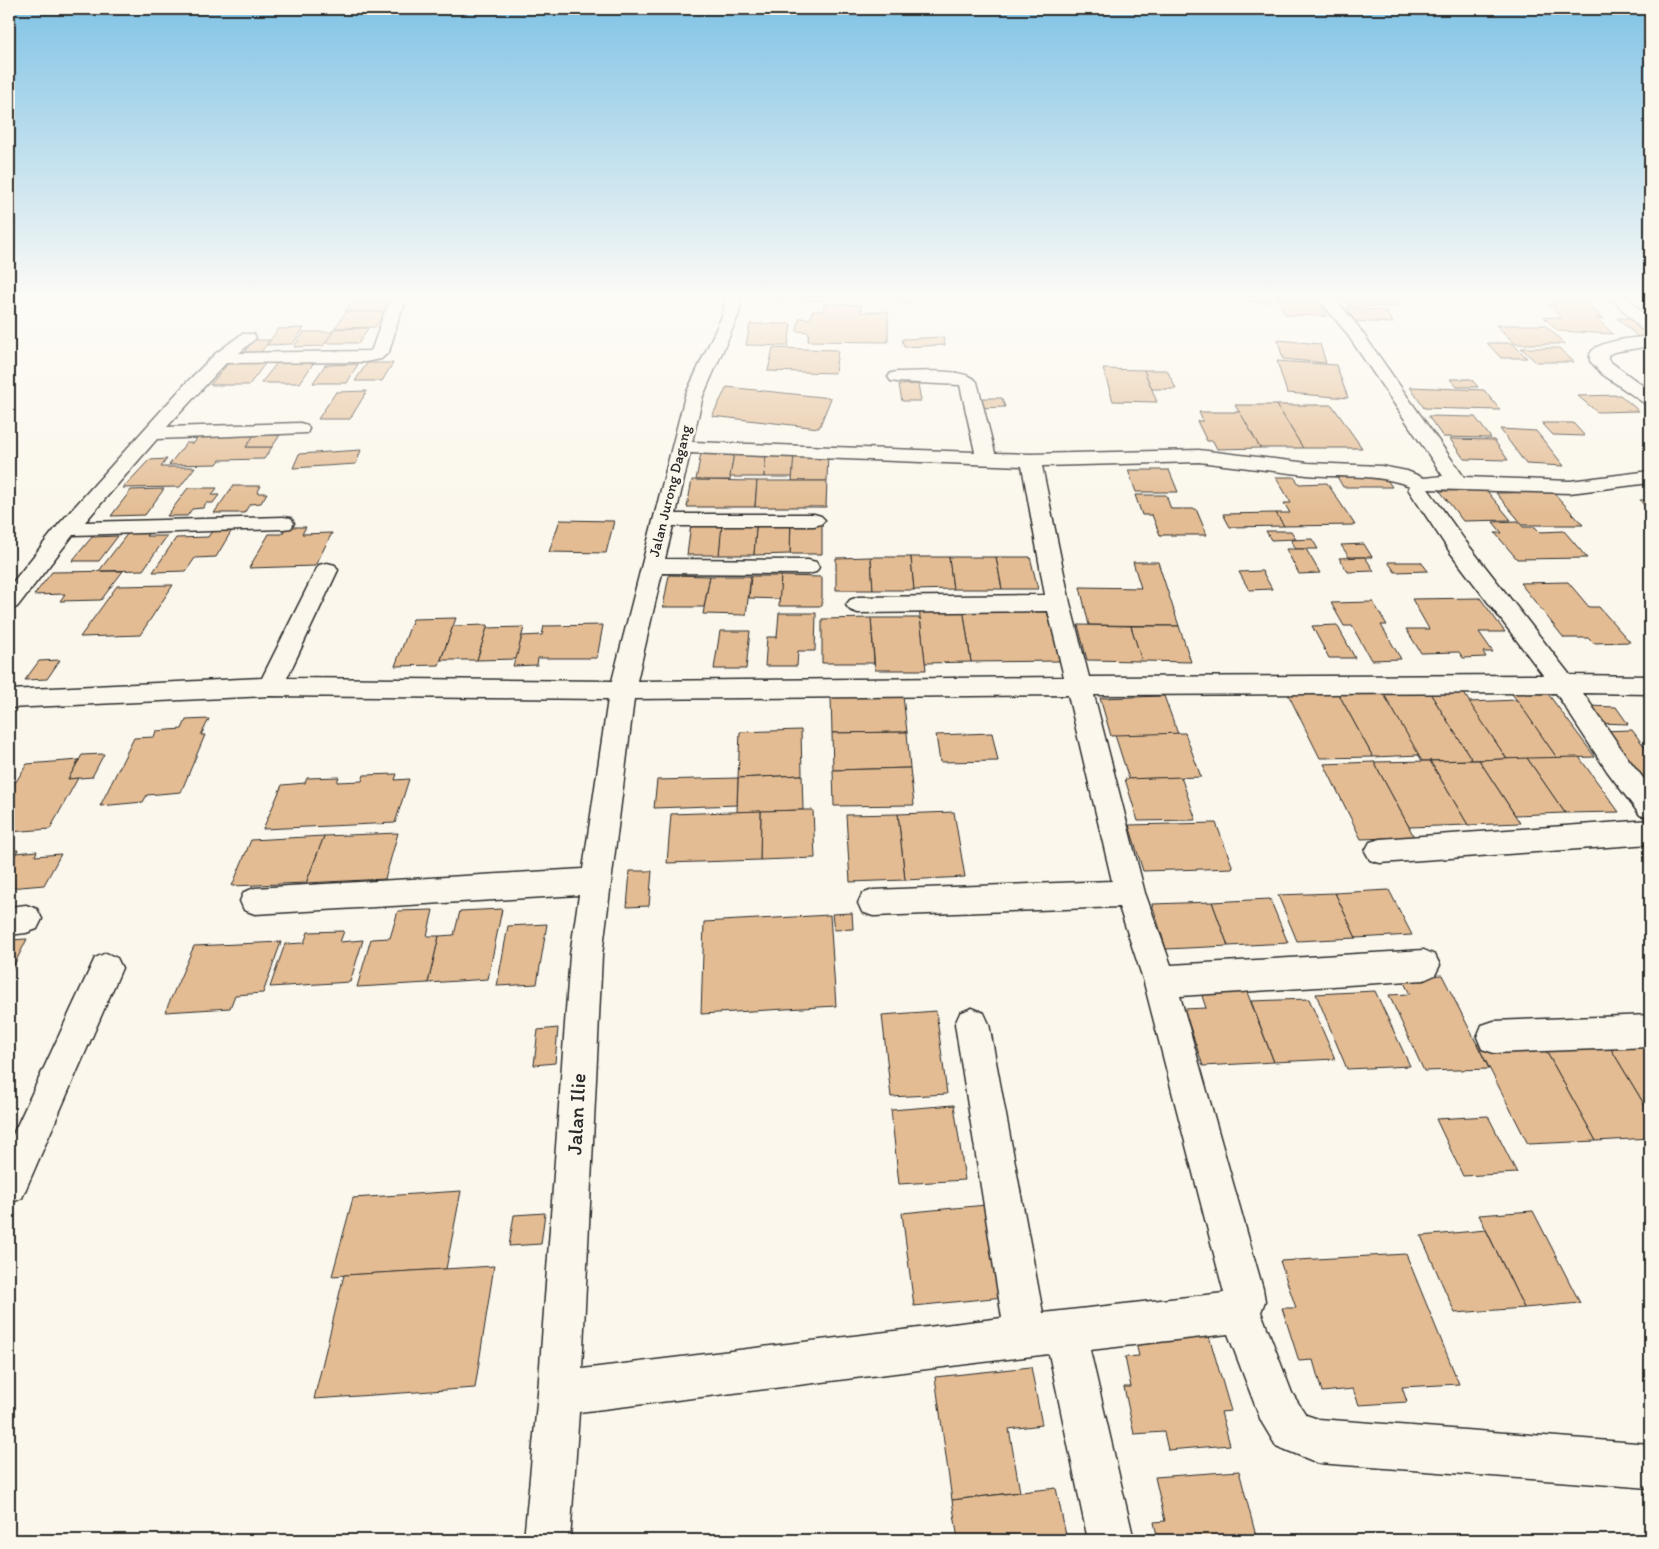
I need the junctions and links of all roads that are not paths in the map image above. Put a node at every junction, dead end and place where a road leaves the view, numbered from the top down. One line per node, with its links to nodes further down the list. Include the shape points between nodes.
1 (210, 369): 8 (street)
2 (706, 369): 9 (street, Jalan Jurong Dagang, via 694,396)
3 (1380, 369): 13 (street)
4 (1607, 369): 6 (street)
5 (897, 376): 10 (street, via 955,378 968,382)
6 (1650, 399)
7 (300, 429): 8 (street)
8 (152, 432): 18 (street)
9 (680, 447): 10 (street); 15 (street, Jalan Jurong Dagang)
10 (986, 458): 11 (street)
11 (1031, 460): 14 (street, via 1199,456 1308,469 1381,472); 23 (street)
12 (1650, 477): 13 (street, via 1570,487)
13 (1458, 483): 14 (street)
14 (1422, 484): 25 (street, via 1418,489 1458,547)
15 (663, 520): 16 (street); 19 (street, Jalan Jurong Dagang)
16 (814, 520)
17 (283, 523): 18 (street)
18 (67, 530): 22 (street)
19 (652, 566): 20 (street); 29 (street, Jalan Jurong Dagang)
20 (808, 567)
21 (327, 570): 28 (street)
22 (9, 602)
23 (1058, 603): 24 (street); 27 (street)
24 (858, 604)
25 (1563, 684): 26 (street); 27 (street); 31 (street)
26 (1650, 685)
27 (1077, 686): 29 (street); 35 (street)
28 (270, 687): 29 (street); 30 (street)
29 (622, 690): 34 (street, Jalan Ilie)
30 (9, 699)
31 (1650, 807)
32 (1650, 832): 33 (street)
33 (1380, 851)
34 (596, 881): 36 (street); 47 (street, Jalan Ilie, via 586,955)
35 (1130, 893): 37 (street); 40 (street)
36 (255, 901)
37 (873, 903)
38 (1424, 964): 40 (street, via 1176,981)
39 (106, 968): 44 (street)
40 (1158, 979): 45 (street, via 1245,1301)
41 (972, 1024): 46 (street)
42 (1650, 1030): 43 (street)
43 (1494, 1037)
44 (9, 1185)
45 (1241, 1312): 46 (street); 48 (street, via 1276,1406 1292,1431 1318,1441)
46 (1046, 1334): 47 (street); 50 (street)
47 (559, 1393): 49 (street, Jalan Ilie)
48 (1650, 1466)
49 (547, 1540)
50 (1111, 1540)

